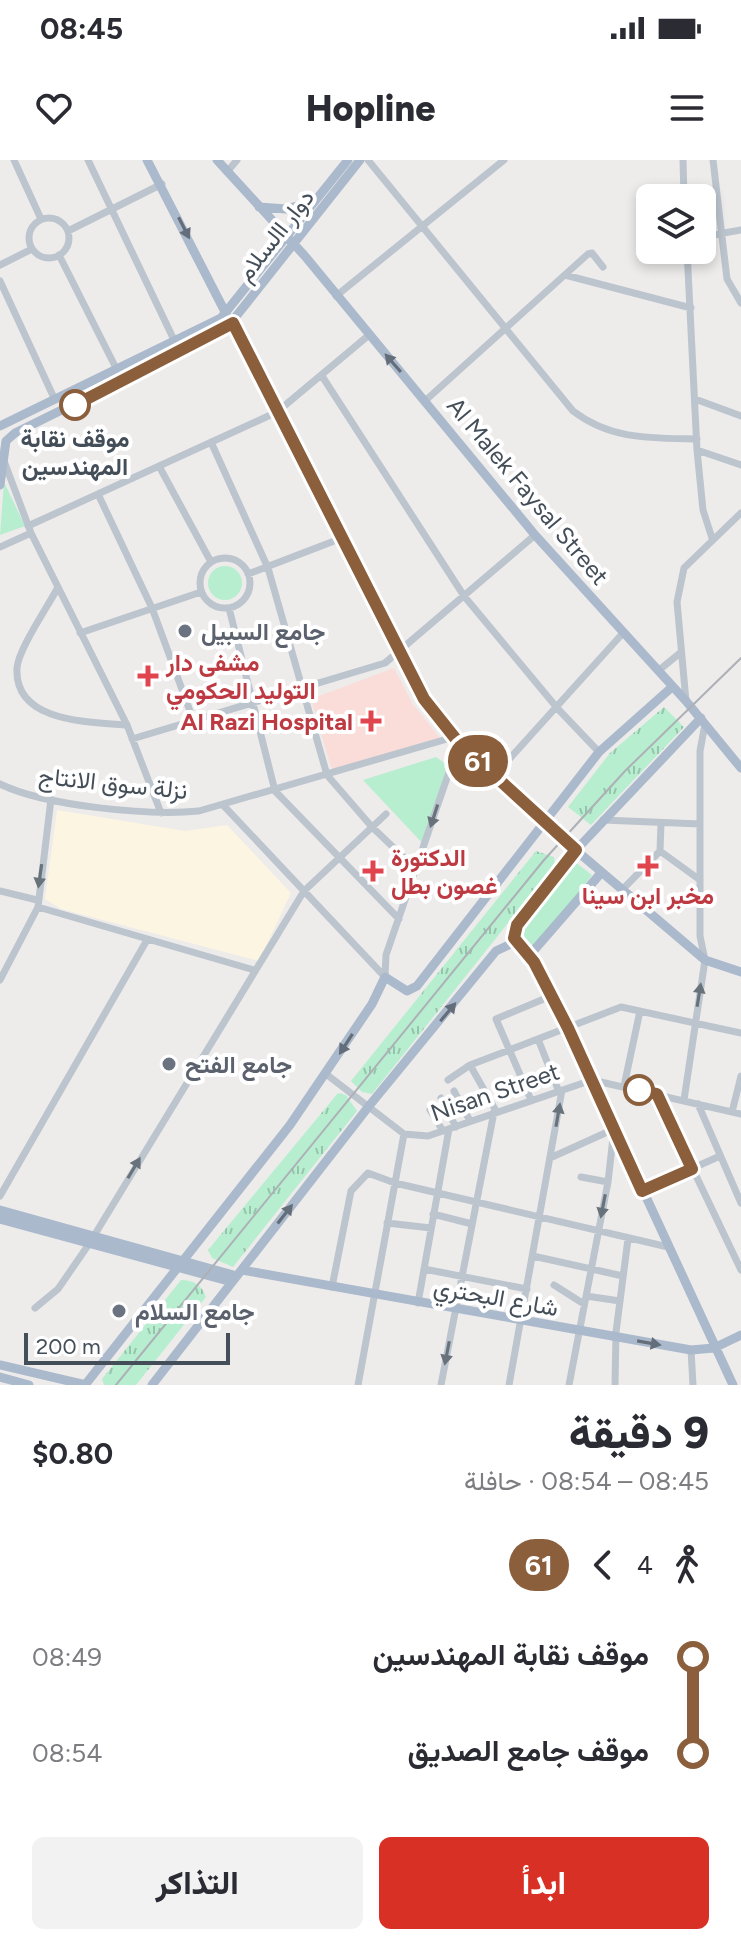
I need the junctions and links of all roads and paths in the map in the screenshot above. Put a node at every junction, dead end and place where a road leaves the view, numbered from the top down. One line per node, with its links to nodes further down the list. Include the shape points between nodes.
1 (14, 160): 18 (street)
2 (88, 160): 17 (street)
3 (147, 160): 13 (main road)
4 (217, 160): 12 (main road, Al Malek Faysal Street)
5 (237, 160): 12 (street)
6 (348, 160): 15 (main road)
7 (360, 160): 24 (main road, دوار االسلام)
8 (368, 160): 19 (street)
9 (504, 160): 19 (street)
10 (683, 160): 14 (street)
11 (713, 160): 22 (street)
12 (227, 172): 16 (main road, Al Malek Faysal Street)
13 (162, 184): 17 (street); 35 (main road, one-way to 35)
14 (684, 184)
15 (314, 201): 16 (main road, via 286,209); 24 (main road)
16 (259, 207): 24 (main road, Al Malek Faysal Street)
17 (111, 210): 21 (street); 39 (street)
18 (41, 219): 21 (street, via 60,221); 25 (street, via 30,233)
19 (421, 227): 32 (street); 37 (street)
20 (741, 230): 22 (street)
21 (68, 231): 26 (street, via 69,242)
22 (723, 234): 23 (street); 33 (street, via 727,279)
23 (716, 235)
24 (288, 240): 32 (main road, Al Malek Faysal Street); 35 (main road); 36 (main road, دوار االسلام)
25 (32, 249): 26 (street, via 43,257); 28 (street)
26 (59, 255): 40 (street)
27 (688, 264): 34 (street)
28 (0, 265)
29 (603, 267): 30 (street, via 592,253)
30 (565, 275): 34 (street); 37 (street)
31 (0, 281): 43 (street)
32 (336, 296): 38 (main road, Al Malek Faysal Street)
33 (741, 303)
34 (691, 308): 42 (street)
35 (227, 311): 36 (main road); 39 (main road)
36 (233, 323): 45 (main road); 49 (main road, دوار االسلام)
37 (505, 328): 44 (street); 48 (street, via 573,411 594,427 643,438)
38 (369, 335): 41 (street); 44 (main road, Al Malek Faysal Street, one-way to 38)
39 (176, 343): 40 (main road)
40 (117, 370): 43 (main road)
41 (322, 376): 45 (street); 68 (street)
42 (695, 399): 46 (street); 48 (street)
43 (55, 400): 47 (main road)
44 (426, 400): 59 (main road, Al Malek Faysal Street)
45 (277, 412): 50 (street); 60 (main road)
46 (739, 413)
47 (0, 426)
48 (697, 439): 51 (street)
49 (3, 441): 52 (main road)
50 (211, 442): 54 (street); 64 (street)
51 (697, 450): 53 (street); 61 (street, via 703,510)
52 (2, 457): 55 (main road); 58 (street)
53 (741, 465)
54 (159, 466): 56 (street); 63 (street)
55 (0, 485)
56 (98, 494): 58 (street); 69 (street)
57 (741, 513): 61 (street)
58 (29, 530): 62 (street); 66 (street)
59 (535, 535): 68 (street); 72 (main road, Al Malek Faysal Street)
60 (342, 538): 64 (street); 73 (main road)
61 (712, 538): 74 (street, via 684,568 677,602)
62 (0, 547)
63 (211, 562): 65 (street, via 230,558); 67 (street, via 201,574)
64 (268, 568): 65 (street); 77 (street)
65 (248, 574): 70 (street, via 248,592)
66 (57, 589): 71 (street); 83 (street, via 17,666 22,690 40,709 62,719)
67 (201, 592): 69 (street); 70 (street, via 213,605)
68 (464, 596): 73 (street); 80 (street)
69 (152, 608): 71 (street); 82 (street)
70 (229, 608): 79 (street)
71 (80, 633): 83 (street)
72 (623, 633): 75 (main road, Al Malek Faysal Street); 80 (street)
73 (400, 653): 77 (street, via 385,663); 85 (main road, via 424,699)
74 (680, 653): 75 (street); 78 (street)
75 (658, 671): 76 (main road, Al Malek Faysal Street)
76 (672, 687): 78 (main road, Al Malek Faysal Street); 86 (main road)
77 (302, 689): 79 (street); 88 (street)
78 (686, 701): 81 (main road, Al Malek Faysal Street)
79 (255, 704): 82 (street); 91 (street)
80 (558, 709): 86 (street); 89 (street)
81 (703, 721): 87 (main road, Al Malek Faysal Street); 96 (main road); 99 (street)
82 (194, 722): 84 (street)
83 (127, 725): 84 (street)
84 (132, 739): 94 (street)
85 (457, 740): 88 (street, نزلة سوق الانتاج); 89 (main road); 104 (street, one-way to 104)
86 (599, 752): 97 (main road)
87 (741, 768)
88 (327, 775): 91 (street, نزلة سوق الانتاج); 100 (street)
89 (494, 776): 97 (main road)
90 (0, 784): 92 (street, نزلة سوق الانتاج)
91 (275, 791): 93 (street, نزلة سوق الانتاج); 103 (street)
92 (51, 799): 94 (street, نزلة سوق الانتاج); 110 (street, one-way to 110)
93 (224, 806): 94 (street, نزلة سوق الانتاج); 109 (street)
94 (161, 813)
95 (386, 814): 100 (street)
96 (603, 820): 98 (street); 101 (main road)
97 (544, 823): 101 (main road); 118 (main road, via 417,986 407,991)
98 (661, 823): 99 (street); 102 (street)
99 (700, 824): 106 (street)
100 (372, 827): 103 (street); 104 (street)
101 (576, 850): 105 (main road); 113 (main road, via 517,925)
102 (660, 851): 106 (street); 107 (street)
103 (341, 859): 109 (street); 111 (street)
104 (416, 869): 111 (street)
105 (601, 873): 107 (main road); 114 (main road)
106 (700, 880): 115 (street)
107 (622, 890): 115 (main road)
108 (0, 891): 110 (street)
109 (304, 891): 116 (street); 118 (street)
110 (38, 903): 112 (street); 119 (street)
111 (399, 919): 118 (street, via 386,955)
112 (147, 940): 116 (street); 157 (street)
113 (515, 942): 114 (main road); 140 (main road, one-way to 113, via 496,951)
114 (529, 956): 120 (main road)
115 (705, 960): 117 (main road); 122 (street, one-way to 115)
116 (254, 970): 168 (street, one-way to 116)
117 (741, 972)
118 (385, 977): 128 (main road, one-way to 128)
119 (0, 980)
120 (551, 996): 123 (main road); 126 (street, via 496,1019)
121 (640, 1011): 122 (street); 123 (street, via 621,1007); 132 (street)
122 (695, 1023): 124 (street); 138 (street)
123 (568, 1028): 125 (street); 131 (main road)
124 (741, 1033)
125 (538, 1039): 126 (street); 134 (street)
126 (510, 1048): 127 (street); 137 (street)
127 (470, 1065): 130 (street); 142 (street)
128 (326, 1074): 140 (street, Nisan Street); 172 (main road)
129 (741, 1076): 143 (street)
130 (448, 1080)
131 (592, 1080): 132 (street, Nisan Street); 134 (street, Nisan Street); 147 (main road)
132 (624, 1086): 135 (street, Nisan Street)
133 (454, 1091): 145 (street)
134 (561, 1091): 137 (street, Nisan Street); 150 (street, one-way to 134)
135 (657, 1094): 138 (street, Nisan Street); 151 (street)
136 (441, 1098): 146 (street)
137 (531, 1100): 142 (street, Nisan Street)
138 (684, 1100): 139 (street, Nisan Street)
139 (698, 1104): 143 (street, Nisan Street); 149 (street)
140 (369, 1106): 148 (street, Nisan Street); 176 (main road, one-way to 140)
141 (430, 1110): 146 (street)
142 (495, 1112): 145 (street, Nisan Street); 158 (street)
143 (732, 1112): 144 (street, Nisan Street)
144 (741, 1114)
145 (470, 1121): 146 (street, Nisan Street)
146 (449, 1129): 148 (street, Nisan Street, via 428,1136); 156 (street)
147 (614, 1129): 150 (street); 153 (street); 155 (main road)
148 (404, 1134): 154 (street)
149 (720, 1156): 151 (street); 159 (street)
150 (550, 1158): 162 (street)
151 (692, 1169): 155 (street); 175 (street)
152 (581, 1177): 153 (street)
153 (608, 1182): 167 (street, one-way to 167)
154 (395, 1183): 156 (street); 164 (street); 180 (street, via 368,1173 352,1188)
155 (642, 1191): 170 (main road)
156 (437, 1193): 158 (street); 161 (street)
157 (0, 1196)
158 (477, 1201): 162 (street); 165 (street)
159 (741, 1203)
160 (0, 1210): 168 (main road, شارع البحتري)
161 (433, 1214): 165 (street); 166 (street)
162 (540, 1217): 167 (street); 171 (street)
163 (0, 1219): 168 (main road)
164 (387, 1223): 166 (street); 182 (street)
165 (472, 1224): 177 (street)
166 (431, 1228): 173 (street)
167 (598, 1231): 169 (street); 174 (street)
168 (91, 1239): 172 (main road, شارع البحتري); 186 (street, via 58,1289)
169 (628, 1239): 170 (street); 178 (street)
170 (668, 1247): 192 (main road)
171 (533, 1256): 174 (street); 181 (street)
172 (179, 1265): 176 (main road, شارع البحتري); 198 (main road)
173 (424, 1269): 177 (street); 185 (street)
174 (591, 1269): 178 (street); 183 (street)
175 (741, 1270)
176 (237, 1276): 180 (main road, شارع البحتري); 199 (main road)
177 (462, 1276): 181 (street); 187 (street)
178 (623, 1276): 184 (street)
179 (554, 1285): 183 (street)
180 (332, 1287): 182 (main road, شارع البحتري)
181 (527, 1289): 188 (street)
182 (374, 1295): 185 (main road, شارع البحتري); 200 (street)
183 (585, 1300): 184 (street); 189 (street)
184 (620, 1301): 191 (street)
185 (418, 1303): 187 (main road, شارع البحتري)
186 (35, 1308)
187 (455, 1310): 188 (main road, شارع البحتري); 201 (street, one-way to 201)
188 (521, 1322): 189 (main road, شارع البحتري); 202 (street)
189 (579, 1332): 191 (main road, شارع البحتري); 203 (street)
190 (741, 1335): 192 (main road, شارع البحتري)
191 (615, 1338): 193 (main road, شارع البحتري, one-way to 193); 204 (street)
192 (715, 1347): 193 (main road, شارع البحتري); 206 (main road)
193 (691, 1350): 205 (street)
194 (0, 1365): 198 (main road)
195 (0, 1377): 196 (main road)
196 (18, 1383): 197 (main road)
197 (29, 1385)
198 (86, 1385)
199 (152, 1385)
200 (358, 1385)
201 (441, 1385)
202 (509, 1385)
203 (569, 1385)
204 (615, 1385)
205 (693, 1385)
206 (733, 1385)

